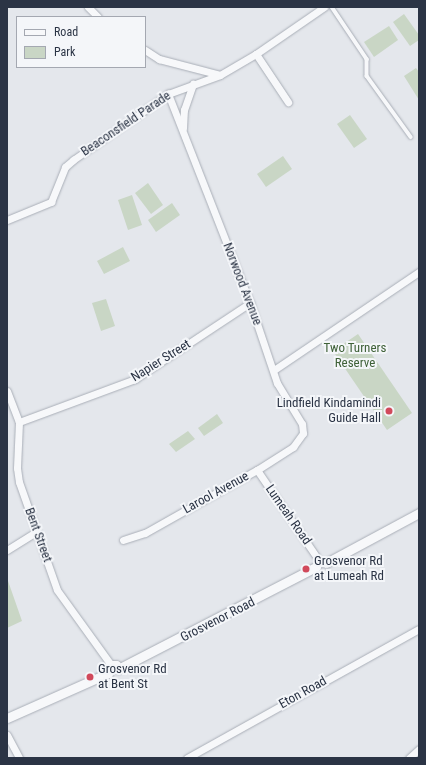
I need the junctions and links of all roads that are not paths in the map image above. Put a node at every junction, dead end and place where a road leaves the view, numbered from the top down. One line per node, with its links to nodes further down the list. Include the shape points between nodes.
1 (88, 7): 4 (street)
2 (324, 7): 6 (street, Beaconsfield Parade)
3 (332, 7): 12 (lane, via 367,59 367,76)
4 (97, 16)
5 (146, 51): 7 (street, via 159,59)
6 (256, 54): 7 (street, Beaconsfield Parade); 10 (street)
7 (220, 75): 8 (street, Beaconsfield Parade)
8 (193, 84): 9 (street, Beaconsfield Parade); 11 (street, Norwood Avenue, via 184,110)
9 (168, 94): 11 (street, Norwood Avenue); 13 (street, Beaconsfield Parade, via 65,167 51,202)
10 (288, 102)
11 (182, 130): 15 (street, Norwood Avenue)
12 (411, 137)
13 (7, 220)
14 (419, 272): 16 (street)
15 (250, 303): 16 (street, Norwood Avenue); 18 (street, Napier Street, via 135,379)
16 (274, 370): 19 (street, Norwood Avenue, via 276,383 302,424)
17 (7, 391): 18 (street, Bent Street)
18 (19, 422): 22 (street, Bent Street, via 19,482)
19 (303, 436): 20 (street, Larool Avenue, via 293,447)
20 (257, 470): 23 (street, Larool Avenue, via 145,533); 25 (street, Lumeah Road)
21 (419, 513): 25 (street, Grosvenor Road)
22 (36, 532): 24 (street); 27 (street, Bent Street, via 57,590)
23 (123, 540)
24 (7, 550)
25 (320, 563): 27 (street, Grosvenor Road)
26 (419, 629): 32 (street, Eton Road)
27 (113, 669): 28 (street, Grosvenor Road)
28 (7, 718)
29 (7, 735): 31 (street)
30 (419, 749): 33 (street)
31 (19, 758)
32 (187, 758)
33 (410, 758)

